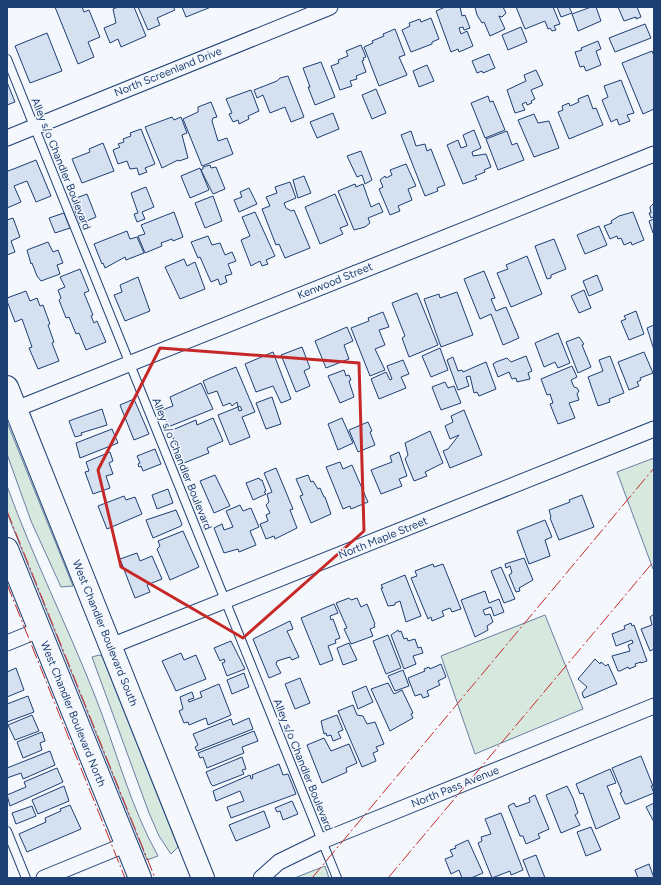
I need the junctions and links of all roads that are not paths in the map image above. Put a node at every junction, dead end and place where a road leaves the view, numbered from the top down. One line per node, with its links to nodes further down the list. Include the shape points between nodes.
1 (330, 7): 3 (street, North Screenland Drive)
2 (7, 59): 3 (lane, Alley s/o Chandler Boulevard)
3 (35, 127): 4 (street, North Screenland Drive); 6 (lane, Alley s/o Chandler Boulevard)
4 (7, 138)
5 (654, 154): 6 (street, Kenwood Street)
6 (129, 364): 8 (street, Kenwood Street); 11 (lane, Alley s/o Chandler Boulevard)
7 (7, 387): 8 (main road, West Chandler Boulevard South)
8 (16, 409): 14 (main road, West Chandler Boulevard South)
9 (654, 429): 11 (street, North Maple Street)
10 (7, 550): 12 (main road, West Chandler Boulevard North)
11 (225, 601): 14 (street, North Maple Street); 17 (lane, Alley s/o Chandler Boulevard)
12 (39, 630): 13 (street); 18 (main road, West Chandler Boulevard North)
13 (7, 643)
14 (111, 646): 22 (main road, West Chandler Boulevard South)
15 (654, 706): 17 (street, North Pass Avenue)
16 (7, 831): 19 (lane)
17 (322, 841): 23 (street, North Pass Avenue, via 279,862); 24 (lane, Alley s/o Chandler Boulevard)
18 (127, 844): 20 (street); 21 (main road, West Chandler Boulevard North)
19 (26, 878)
20 (44, 878)
21 (140, 878)
22 (203, 878)
23 (261, 878)
24 (337, 878)

